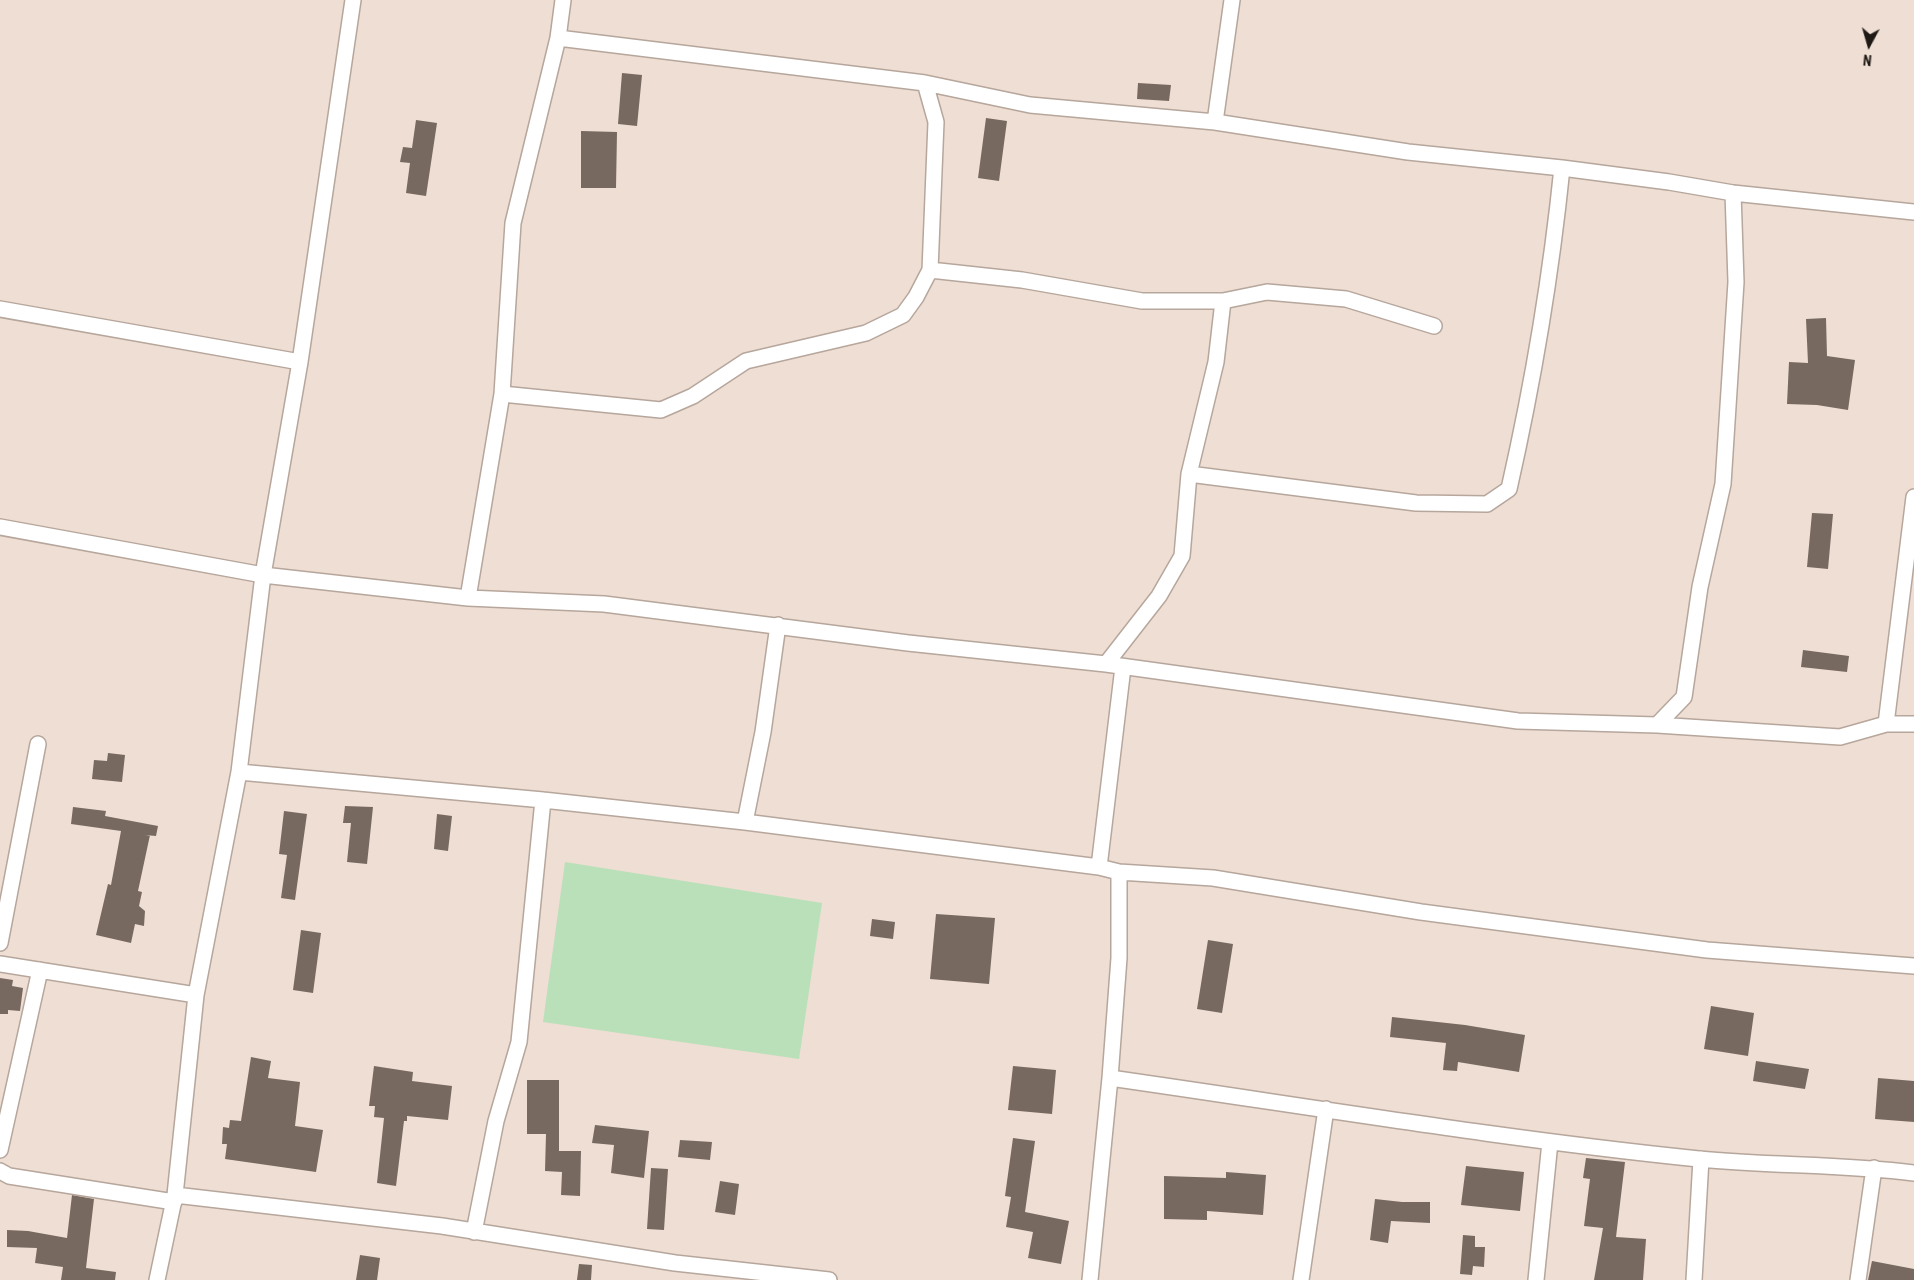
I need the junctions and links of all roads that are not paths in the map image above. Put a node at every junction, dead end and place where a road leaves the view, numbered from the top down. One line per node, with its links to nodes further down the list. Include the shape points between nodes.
1 (353, 0): 14 (street)
2 (563, 0): 4 (street)
3 (1232, 0): 6 (street)
4 (558, 38): 5 (street); 15 (street, via 513,223)
5 (925, 83): 6 (street, via 1030,105); 10 (street, via 936,122)
6 (1216, 122): 7 (street, via 1408,152)
7 (1562, 168): 8 (street); 16 (street, via 1555,240 1523,428 1509,489 1487,504 1416,502)
8 (1732, 193): 9 (street); 26 (street, via 1736,282 1723,484 1700,587 1684,697)
9 (1914, 212)
10 (930, 270): 11 (street, via 1022,280 1142,301); 15 (street, via 903,315 866,333 746,361 693,396 661,410)
11 (1223, 301): 13 (street, via 1267,292 1346,299); 16 (street, via 1216,362)
12 (0, 309): 14 (street)
13 (1434, 326)
14 (300, 362): 19 (street)
15 (502, 394): 20 (street)
16 (1189, 474): 22 (street, via 1182,556 1159,596)
17 (1914, 497): 24 (street)
18 (0, 527): 19 (street)
19 (263, 575): 20 (street); 28 (street)
20 (468, 598): 21 (street, via 604,604)
21 (778, 625): 22 (street, via 908,643); 30 (street, via 763,732)
22 (1106, 664): 23 (street)
23 (1123, 667): 26 (street, via 1518,721); 31 (street)
24 (1886, 724): 25 (street); 26 (street, via 1840,737)
25 (1914, 724)
26 (1657, 725)
27 (38, 744): 33 (street)
28 (239, 772): 29 (street); 37 (street)
29 (543, 800): 30 (street); 47 (street, via 519,1042 496,1121)
30 (744, 822): 31 (street)
31 (1098, 867): 32 (street)
32 (1119, 872): 35 (street, via 1213,878 1421,912 1707,950); 38 (street, via 1120,958)
33 (0, 943)
34 (0, 964): 36 (street)
35 (1914, 966)
36 (40, 970): 37 (street); 41 (street)
37 (196, 995): 46 (street)
38 (1110, 1078): 39 (street); 50 (street)
39 (1326, 1109): 40 (street); 51 (street)
40 (1550, 1142): 42 (street); 52 (street)
41 (0, 1150)
42 (1701, 1159): 43 (street); 53 (street)
43 (1874, 1168): 45 (street); 54 (street)
44 (0, 1171): 46 (street, via 8,1176)
45 (1914, 1173)
46 (174, 1198): 47 (street); 48 (street)
47 (474, 1232): 49 (street, via 675,1263)
48 (157, 1280)
49 (828, 1280)
50 (1090, 1280)
51 (1301, 1280)
52 (1536, 1280)
53 (1694, 1280)
54 (1858, 1280)

